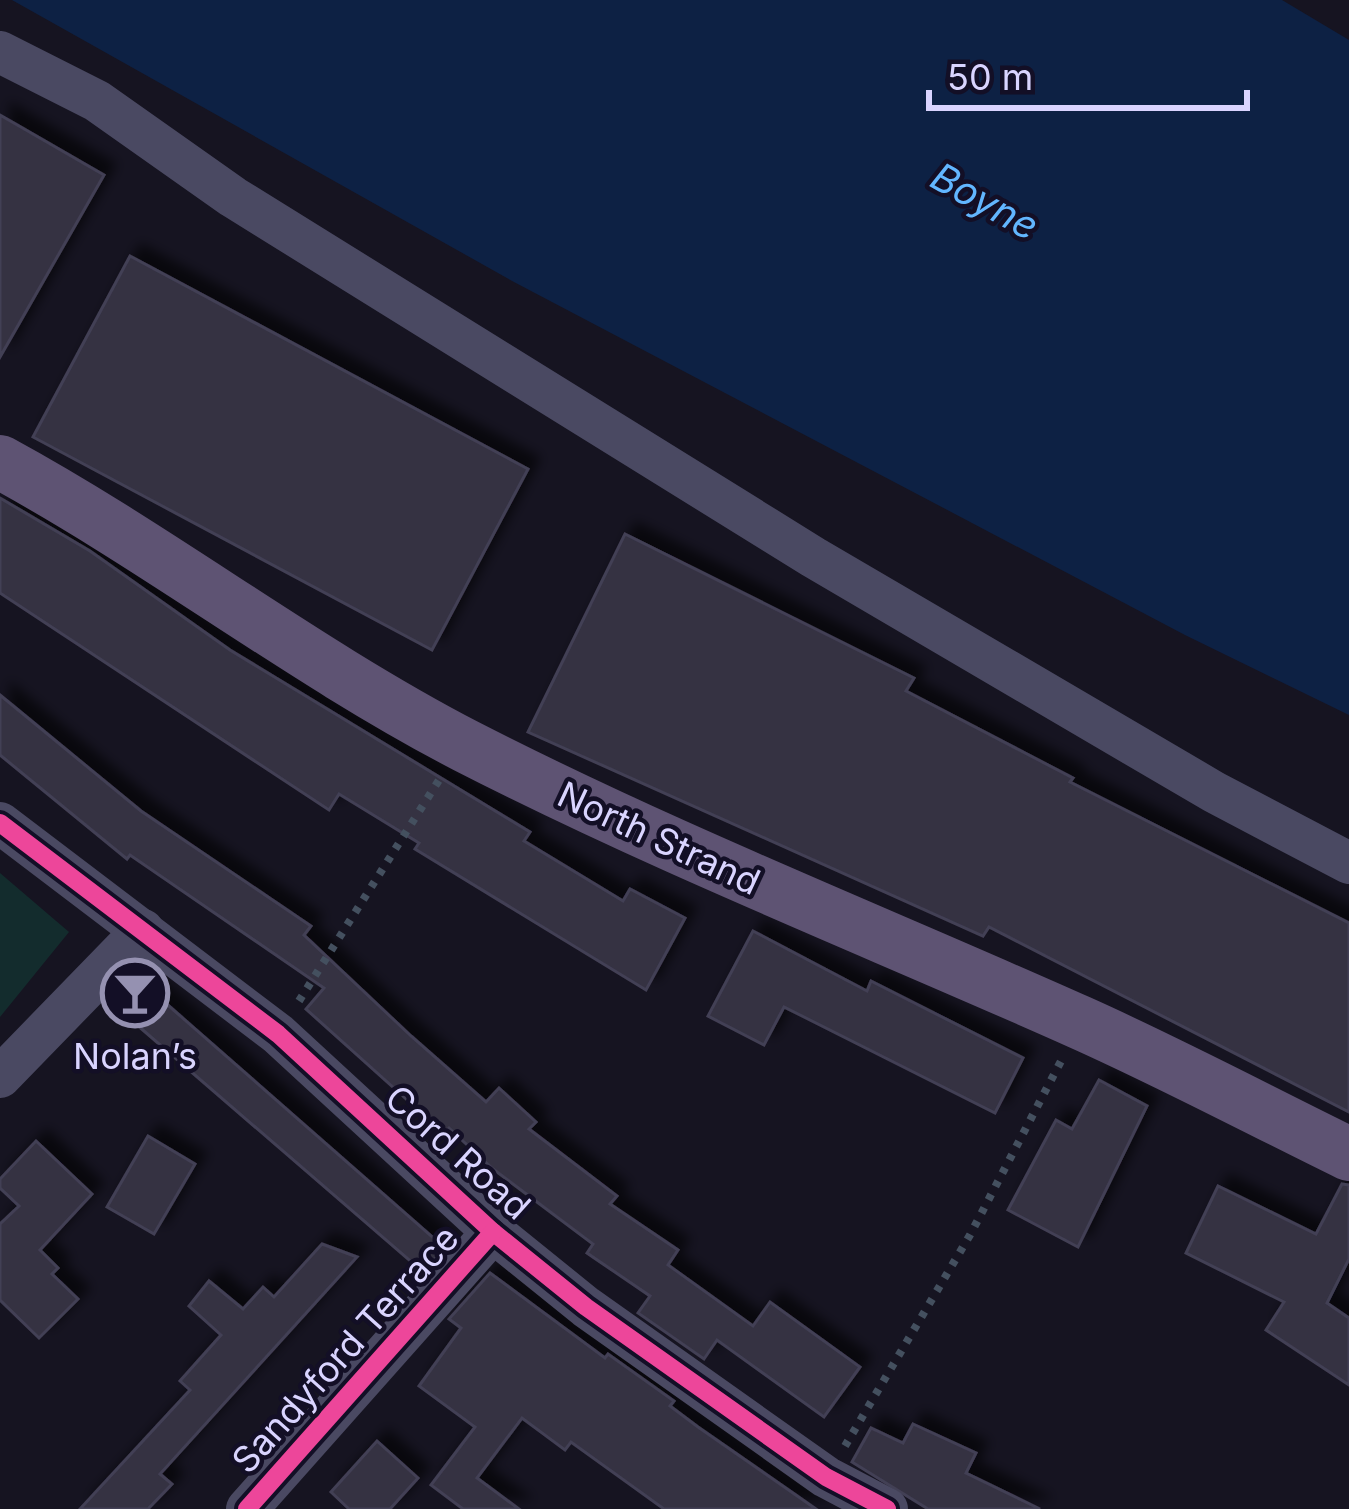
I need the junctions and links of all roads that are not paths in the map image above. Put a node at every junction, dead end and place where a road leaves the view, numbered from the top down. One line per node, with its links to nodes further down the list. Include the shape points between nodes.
1 (0, 52): 4 (street, via 97,101 233,197 586,420 1175,770)
2 (0, 462): 7 (main road, North Strand, via 104,518 264,628 462,744 723,872 1082,1023)
3 (0, 823): 5 (street, Cord Road)
4 (1349, 863)
5 (143, 930): 6 (street); 8 (street, Cord Road, via 278,1034)
6 (0, 1076)
7 (1349, 1154)
8 (493, 1232): 9 (street, Sandyford Terrace); 10 (street, Cord Road, via 826,1477)
9 (249, 1508)
10 (886, 1509)

